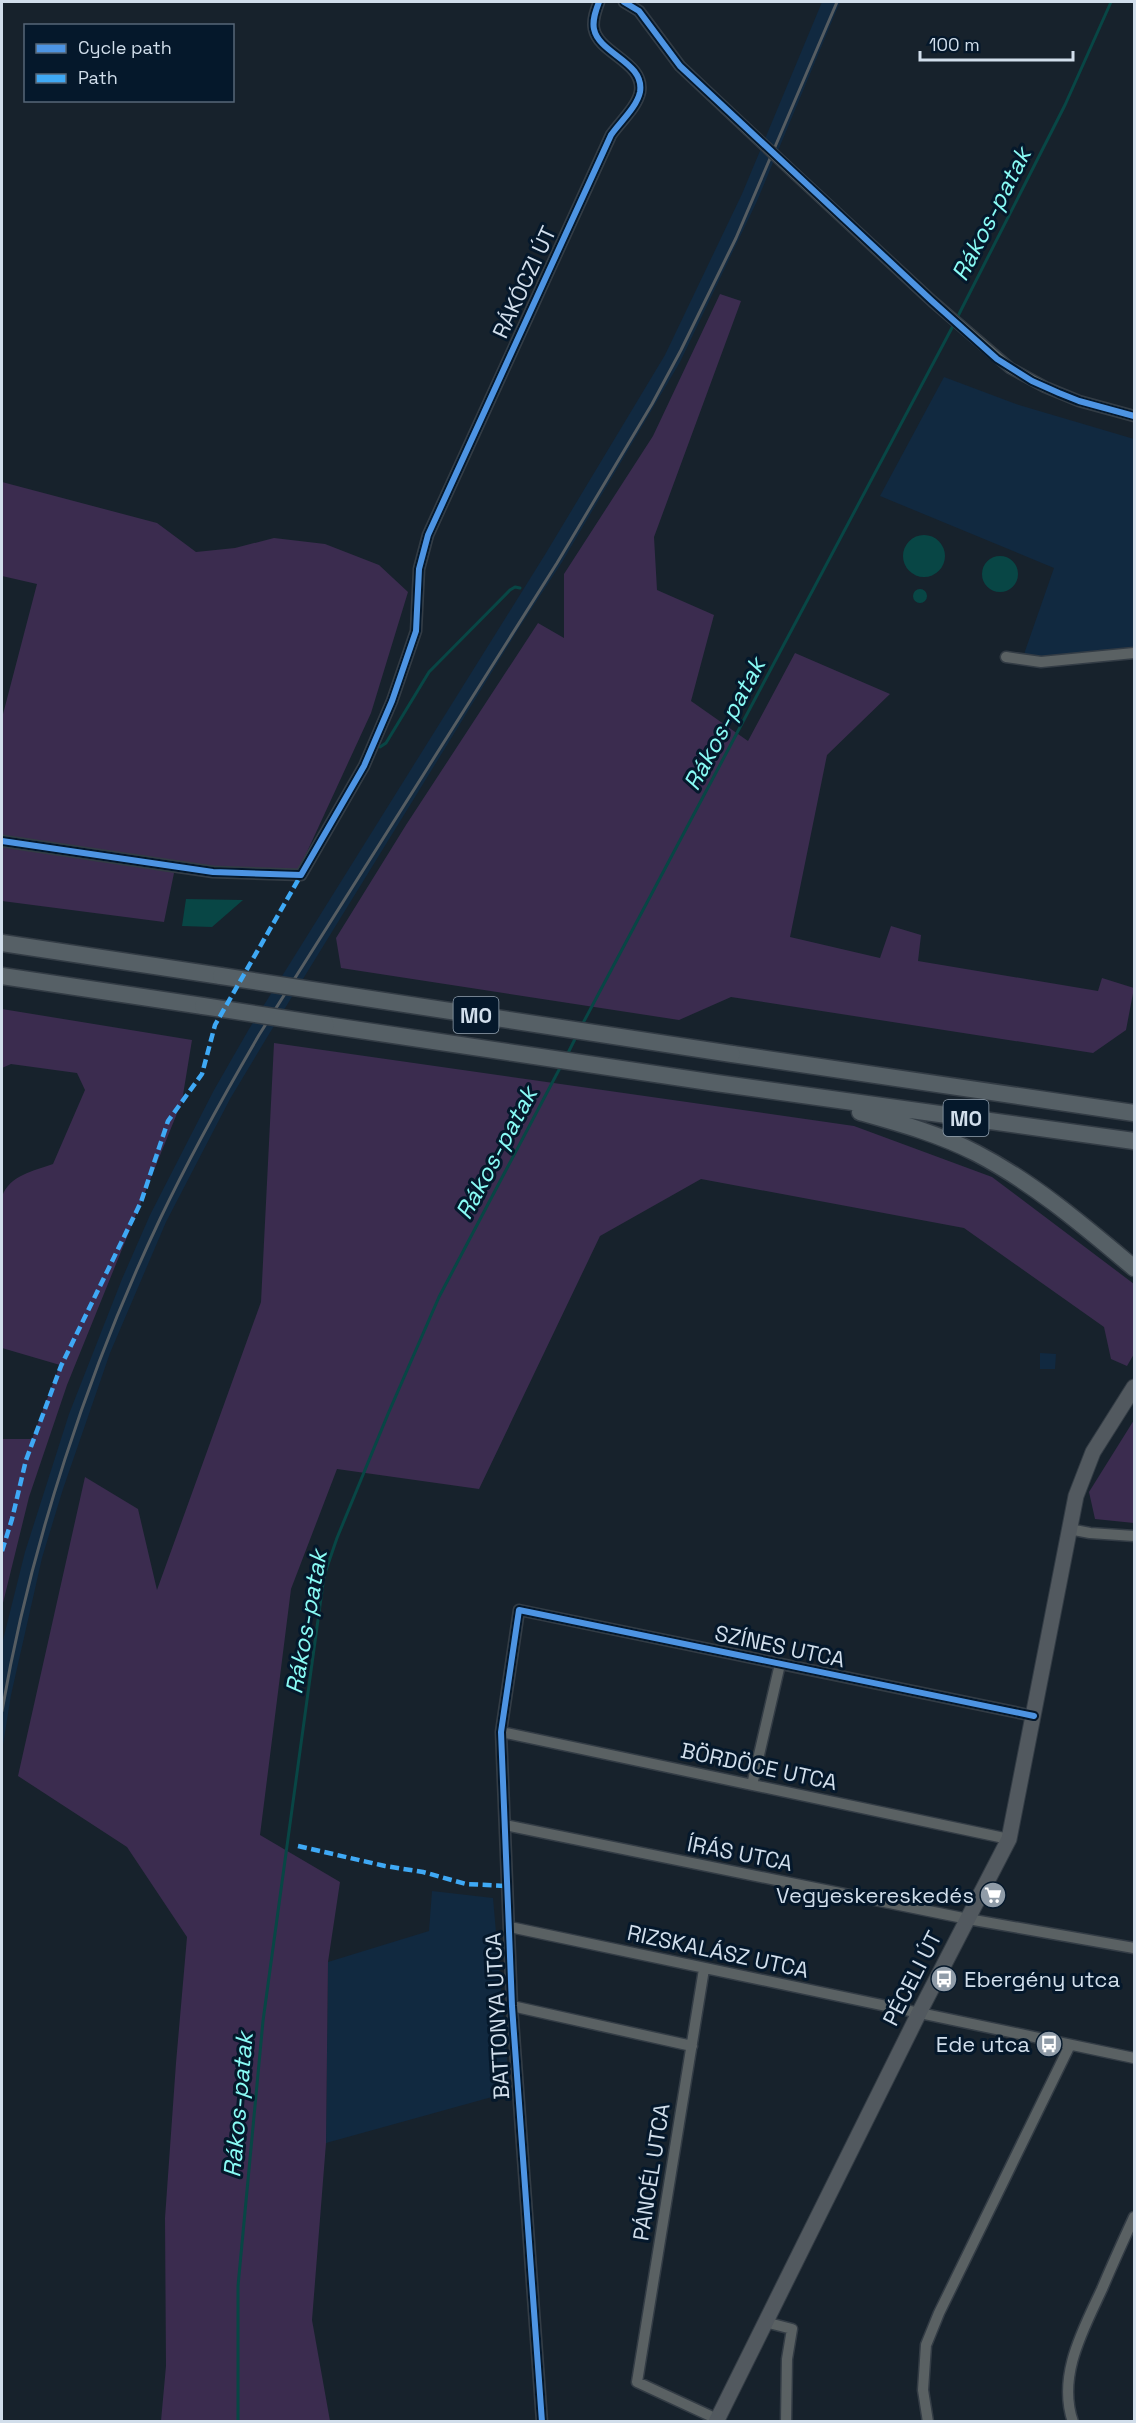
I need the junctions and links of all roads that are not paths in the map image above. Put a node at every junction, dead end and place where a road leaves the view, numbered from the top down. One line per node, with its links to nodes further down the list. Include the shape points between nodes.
1 (599, 2): 5 (street)
2 (606, 2): 5 (street)
3 (624, 2): 6 (street, via 639,11)
4 (644, 2): 6 (street)
5 (595, 14): 10 (street, RÁKÓCZI ÚT, via 593,27 597,37 635,72 640,91 611,135 428,536 419,569 416,631 392,702 364,766 302,875 213,872)
6 (651, 27): 7 (street, bridge, via 680,66 997,359 1032,381)
7 (1134, 418)
8 (1134, 653): 9 (street, via 1041,662)
9 (1006, 657)
10 (2, 841)
11 (2, 943): 14 (highway, M0, bridge)
12 (2, 976): 13 (highway, M0, bridge)
13 (798, 1095): 15 (highway, M0); 16 (highway, via 919,1128 975,1152 1045,1196)
14 (1134, 1113)
15 (1134, 1141)
16 (1134, 1268)
17 (1134, 1389): 18 (main road, PÉCELI ÚT, via 1084,1470)
18 (1069, 1529): 19 (street); 22 (main road, PÉCELI ÚT)
19 (1134, 1536)
20 (519, 1610): 21 (street, SZÍNES UTCA); 23 (street, BATTONYA UTCA)
21 (780, 1664): 22 (street, SZÍNES UTCA); 24 (street)
22 (1034, 1716): 26 (main road, PÉCELI ÚT)
23 (501, 1732): 24 (street, BÖRDÖCE UTCA); 25 (street, BATTONYA UTCA)
24 (752, 1785): 26 (street, BÖRDÖCE UTCA)
25 (505, 1825): 27 (street, ÍRÁS UTCA); 28 (street, BATTONYA UTCA)
26 (1009, 1839): 27 (main road, PÉCELI ÚT)
27 (968, 1919): 29 (street, ÍRÁS UTCA); 32 (main road, PÉCELI ÚT)
28 (510, 1927): 30 (street, RIZSKALÁSZ UTCA); 31 (street, BATTONYA UTCA)
29 (1134, 1948)
30 (704, 1969): 32 (street, RIZSKALÁSZ UTCA); 34 (street, PÁNCÉL UTCA)
31 (512, 2006): 34 (street); 40 (street, BATTONYA UTCA)
32 (919, 2013): 33 (street); 38 (main road, PÉCELI ÚT)
33 (1070, 2045): 35 (street); 42 (street, via 926,2345 923,2390)
34 (692, 2046): 39 (street, PÁNCÉL UTCA, via 637,2382)
35 (1134, 2058)
36 (1134, 2217): 37 (street)
37 (1131, 2232): 43 (street, via 1074,2351 1069,2377)
38 (765, 2322): 39 (main road, PÉCELI ÚT); 41 (street, via 792,2329 787,2359)
39 (717, 2420)
40 (542, 2421)
41 (786, 2421)
42 (928, 2421)
43 (1073, 2421)

